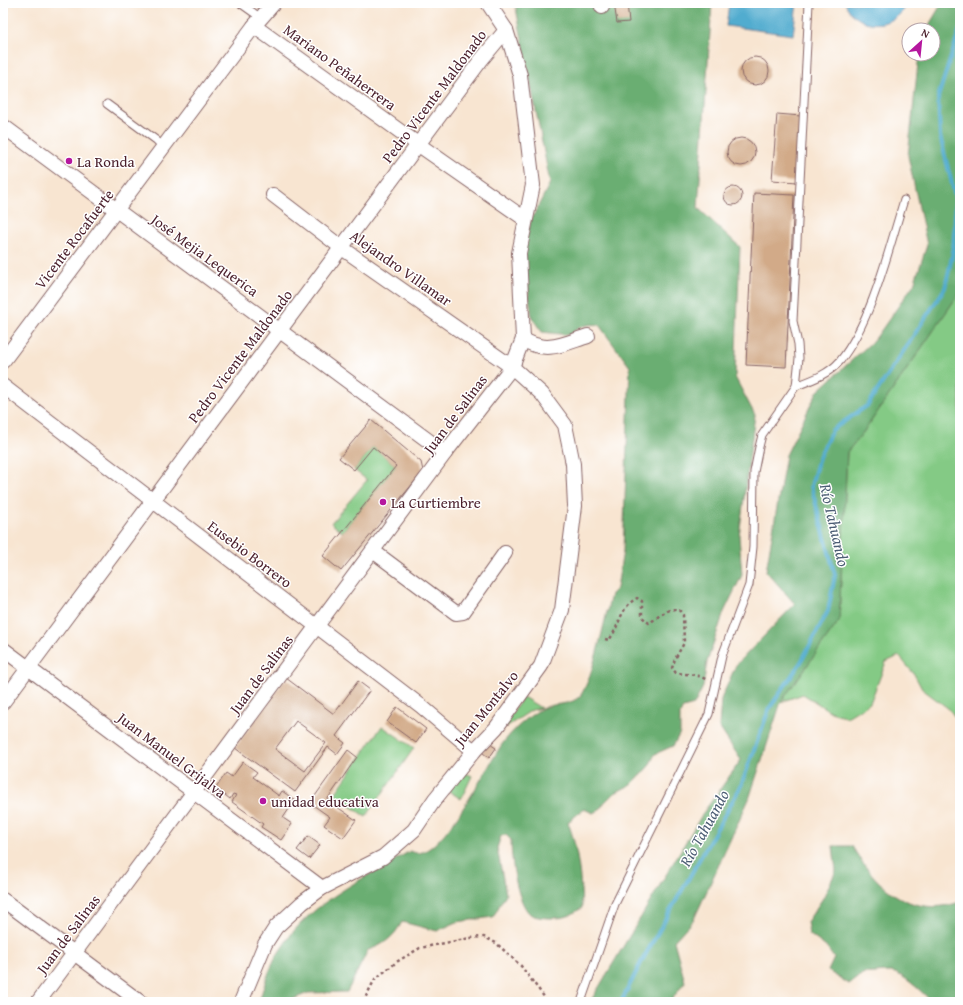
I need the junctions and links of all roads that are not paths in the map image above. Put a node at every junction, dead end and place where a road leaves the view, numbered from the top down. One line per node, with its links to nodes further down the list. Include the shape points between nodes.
1 (240, 3): 5 (lane)
2 (274, 3): 5 (street, Vicente Rocafuerte)
3 (488, 3): 6 (street)
4 (809, 3): 22 (lane, via 793,320 799,358)
5 (257, 22): 9 (street, Mariano Peñaherrera); 10 (street, Vicente Rocafuerte)
6 (506, 30): 9 (street, Pedro Vicente Maldonado); 14 (street, via 520,75 533,185)
7 (107, 104): 10 (lane)
8 (3, 126): 13 (street, José Mejia Lequerica)
9 (419, 144): 14 (street, Mariano Peñaherrera); 15 (street, Pedro Vicente Maldonado)
10 (163, 147): 13 (street, Vicente Rocafuerte)
11 (273, 195): 15 (street, Alejandro Villamar)
12 (904, 200): 22 (lane, via 878,286 857,333 840,361 818,378)
13 (116, 210): 16 (street, José Mejia Lequerica); 19 (street, Vicente Rocafuerte)
14 (525, 219): 18 (street, via 519,253)
15 (342, 248): 16 (street, Pedro Vicente Maldonado); 20 (street, Alejandro Villamar)
16 (280, 331): 23 (street, José Mejia Lequerica); 24 (street, Pedro Vicente Maldonado)
17 (588, 336): 18 (street, via 553,348 530,344)
18 (523, 339): 20 (street, Juan de Salinas)
19 (3, 362)
20 (512, 367): 23 (street, Juan de Salinas); 31 (street, Juan Montalvo, via 542,394 565,425 573,464 576,506 562,610 541,666 496,728)
21 (3, 386): 24 (street, Eusebio Borrero)
22 (796, 386): 39 (lane, via 761,441 754,472 753,547 749,585 722,656 709,714 611,914)
23 (446, 453): 25 (street, Juan de Salinas)
24 (153, 501): 27 (street, Eusebio Borrero); 29 (street, Pedro Vicente Maldonado)
25 (373, 551): 26 (street, via 456,613 463,612); 27 (street, Juan de Salinas)
26 (505, 553)
27 (317, 626): 31 (street, Eusebio Borrero, via 421,706); 32 (street, Juan de Salinas)
28 (3, 649): 29 (street, Juan Manuel Grijalva)
29 (29, 668): 30 (street, Pedro Vicente Maldonado); 32 (street, Juan Manuel Grijalva)
30 (3, 702)
31 (474, 751): 33 (street, Juan Montalvo, via 435,799 414,830 383,857)
32 (194, 793): 33 (street, Juan Manuel Grijalva); 35 (street, Juan de Salinas)
33 (322, 888): 38 (street, Juan Montalvo, via 276,928 265,944)
34 (3, 900): 35 (street)
35 (75, 953): 36 (street, Juan de Salinas); 37 (street)
36 (38, 1002)
37 (140, 1002)
38 (240, 1002)
39 (581, 1002)

